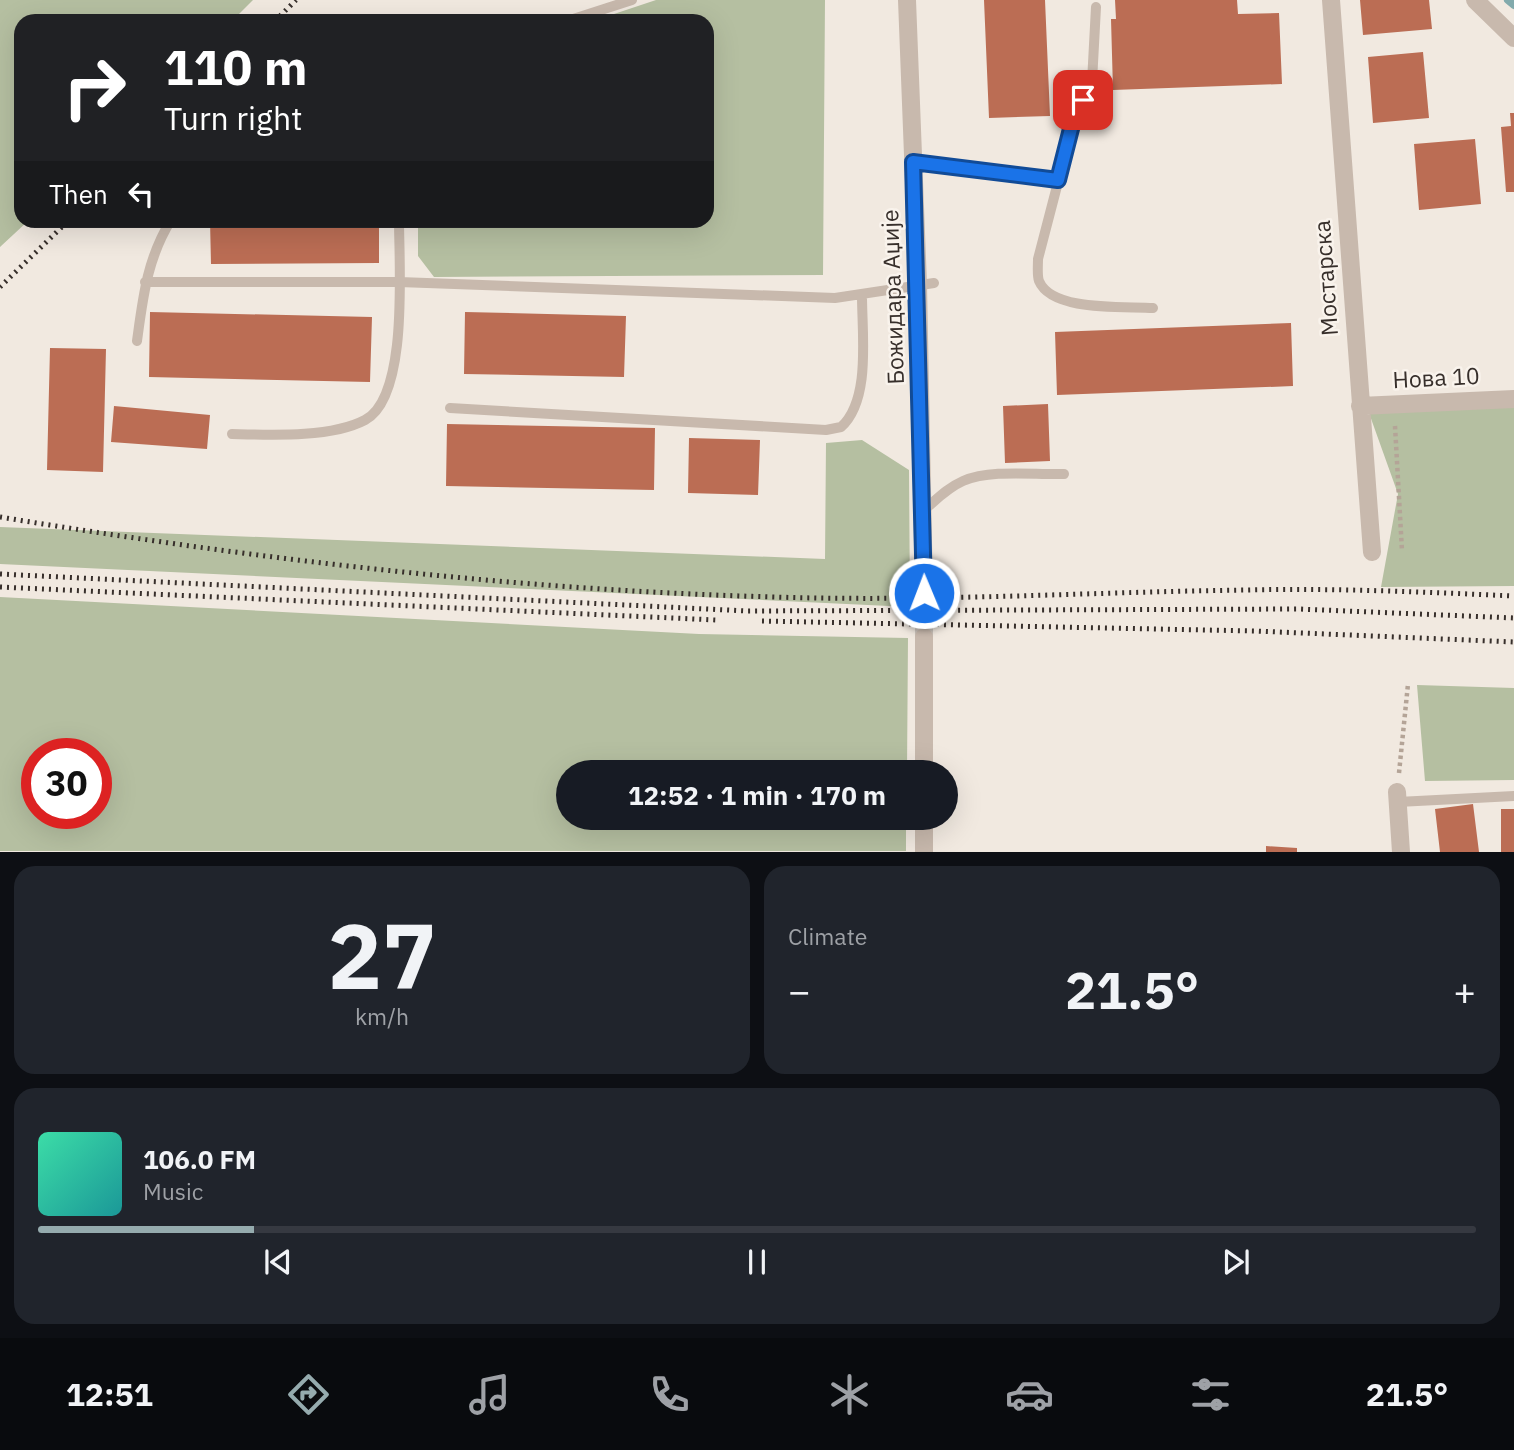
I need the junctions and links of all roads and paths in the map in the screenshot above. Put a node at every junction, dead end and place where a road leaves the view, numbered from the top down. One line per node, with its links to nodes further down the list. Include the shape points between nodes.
1 (632, 0): 6 (lane)
2 (907, 0): 8 (street, Божидара Аџије)
3 (1331, 0): 20 (street, Мостарска)
4 (1475, 0): 7 (street)
5 (1096, 7): 9 (lane, via 1091,82 1074,117)
6 (589, 14)
7 (1514, 38)
8 (913, 162): 9 (lane); 14 (street, Божидара Аџије)
9 (1058, 180): 16 (lane, via 1038,259 1038,281 1049,295 1065,303)
10 (167, 228): 12 (lane)
11 (399, 228): 13 (lane)
12 (145, 282): 13 (lane); 17 (lane)
13 (399, 282): 15 (lane); 22 (lane, via 391,386 381,407 366,420 344,427)
14 (926, 284): 15 (lane); 24 (street, Божидара Аџије)
15 (862, 296): 21 (lane, via 860,391 857,406 841,427 826,430)
16 (1153, 308)
17 (137, 341)
18 (1514, 399): 19 (street, Нова 10)
19 (1394, 404): 20 (street, Нова 10); 25 (path)
20 (1360, 406): 26 (street, Мостарска)
21 (450, 408)
22 (232, 435)
23 (1064, 474): 24 (lane, via 966,480)
24 (923, 511): 27 (street, Божидара Аџије)
25 (1402, 551)
26 (1372, 552)
27 (924, 593)
28 (925, 637): 30 (street)
29 (1408, 684): 32 (path)
30 (924, 760)
31 (1514, 796): 32 (lane)
32 (1397, 797): 35 (street)
33 (924, 830): 34 (street)
34 (924, 852)
35 (1401, 852)

